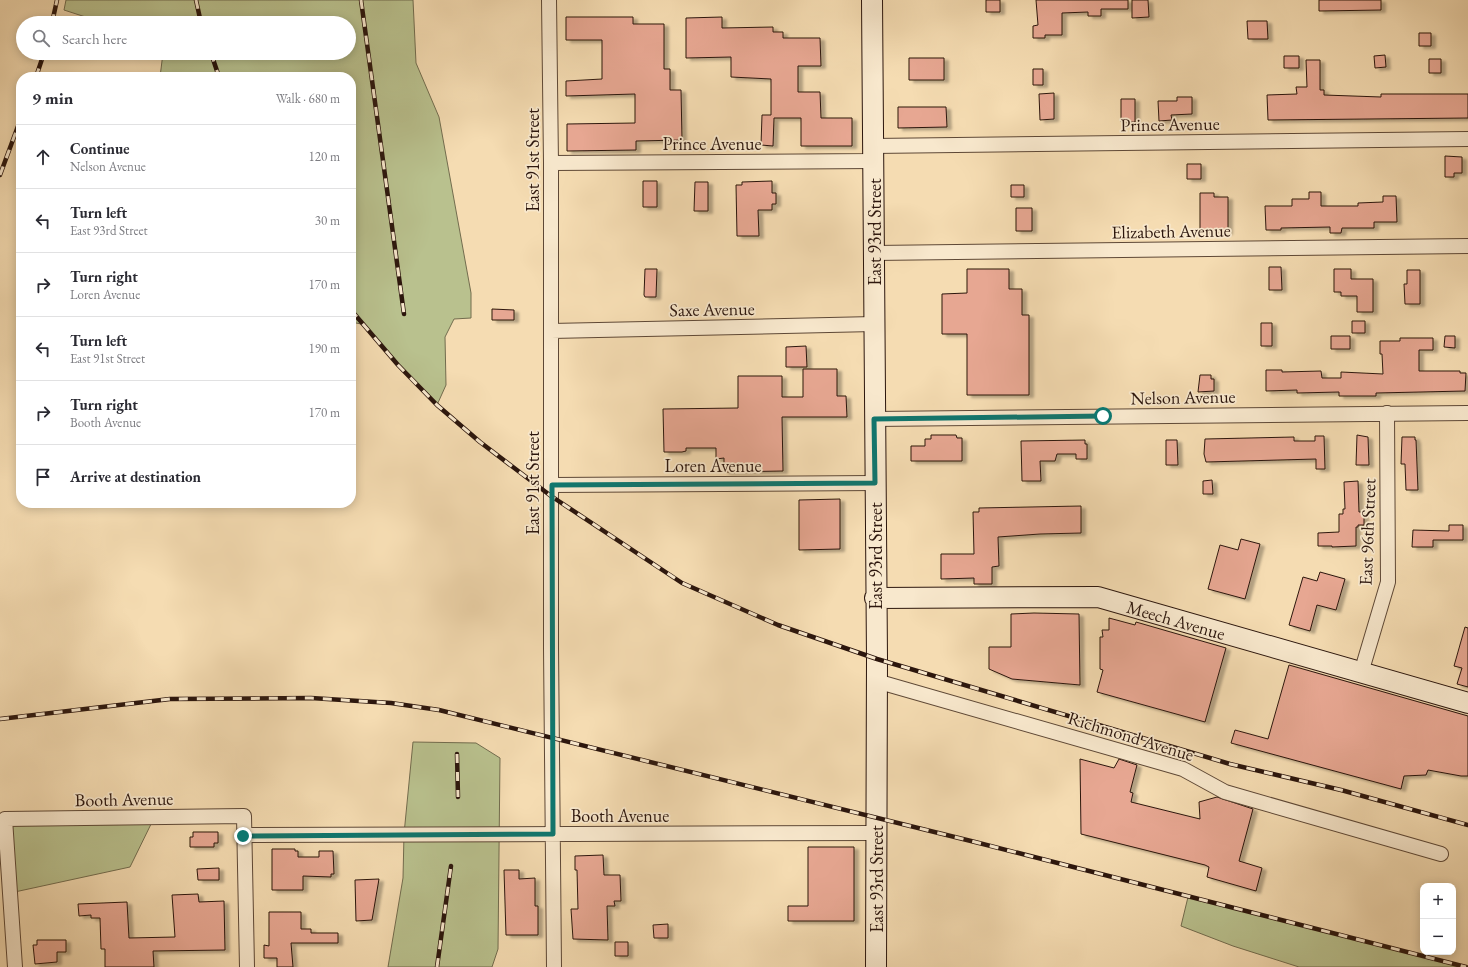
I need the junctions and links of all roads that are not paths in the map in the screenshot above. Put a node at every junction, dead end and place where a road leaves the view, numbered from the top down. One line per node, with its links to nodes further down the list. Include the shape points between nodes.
1 (549, 0): 5 (street, East 91st Street)
2 (872, 0): 4 (main road, East 93rd Street)
3 (1468, 139): 4 (street, Prince Avenue)
4 (873, 153): 5 (street, Prince Avenue); 7 (main road, East 93rd Street)
5 (551, 164): 9 (street, East 91st Street)
6 (1468, 246): 7 (street, Elizabeth Avenue)
7 (874, 253): 8 (main road, East 93rd Street)
8 (874, 324): 9 (street, Saxe Avenue); 12 (main road, East 93rd Street)
9 (551, 331): 14 (street, East 91st Street)
10 (1468, 412): 11 (street, Nelson Avenue)
11 (1387, 413): 12 (street, Nelson Avenue); 16 (street, East 96th Street, via 1388,582)
12 (874, 419): 13 (main road, East 93rd Street)
13 (875, 483): 14 (street, Loren Avenue); 15 (main road, East 93rd Street)
14 (552, 485): 20 (street, East 91st Street)
15 (875, 598): 16 (main road, Meech Avenue, via 1098,597); 17 (main road, East 93rd Street)
16 (1361, 673): 18 (main road, Meech Avenue)
17 (876, 681): 19 (main road, East 93rd Street); 22 (street, Richmond Avenue, via 1183,769 1225,792)
18 (1468, 703)
19 (876, 833): 20 (street, Booth Avenue); 26 (main road, East 93rd Street)
20 (553, 834): 21 (street, Booth Avenue); 25 (street, East 91st Street)
21 (243, 836): 23 (street, Booth Avenue, via 244,816 5,820); 24 (street)
22 (1441, 854)
23 (15, 967)
24 (246, 967)
25 (554, 967)
26 (876, 967)

